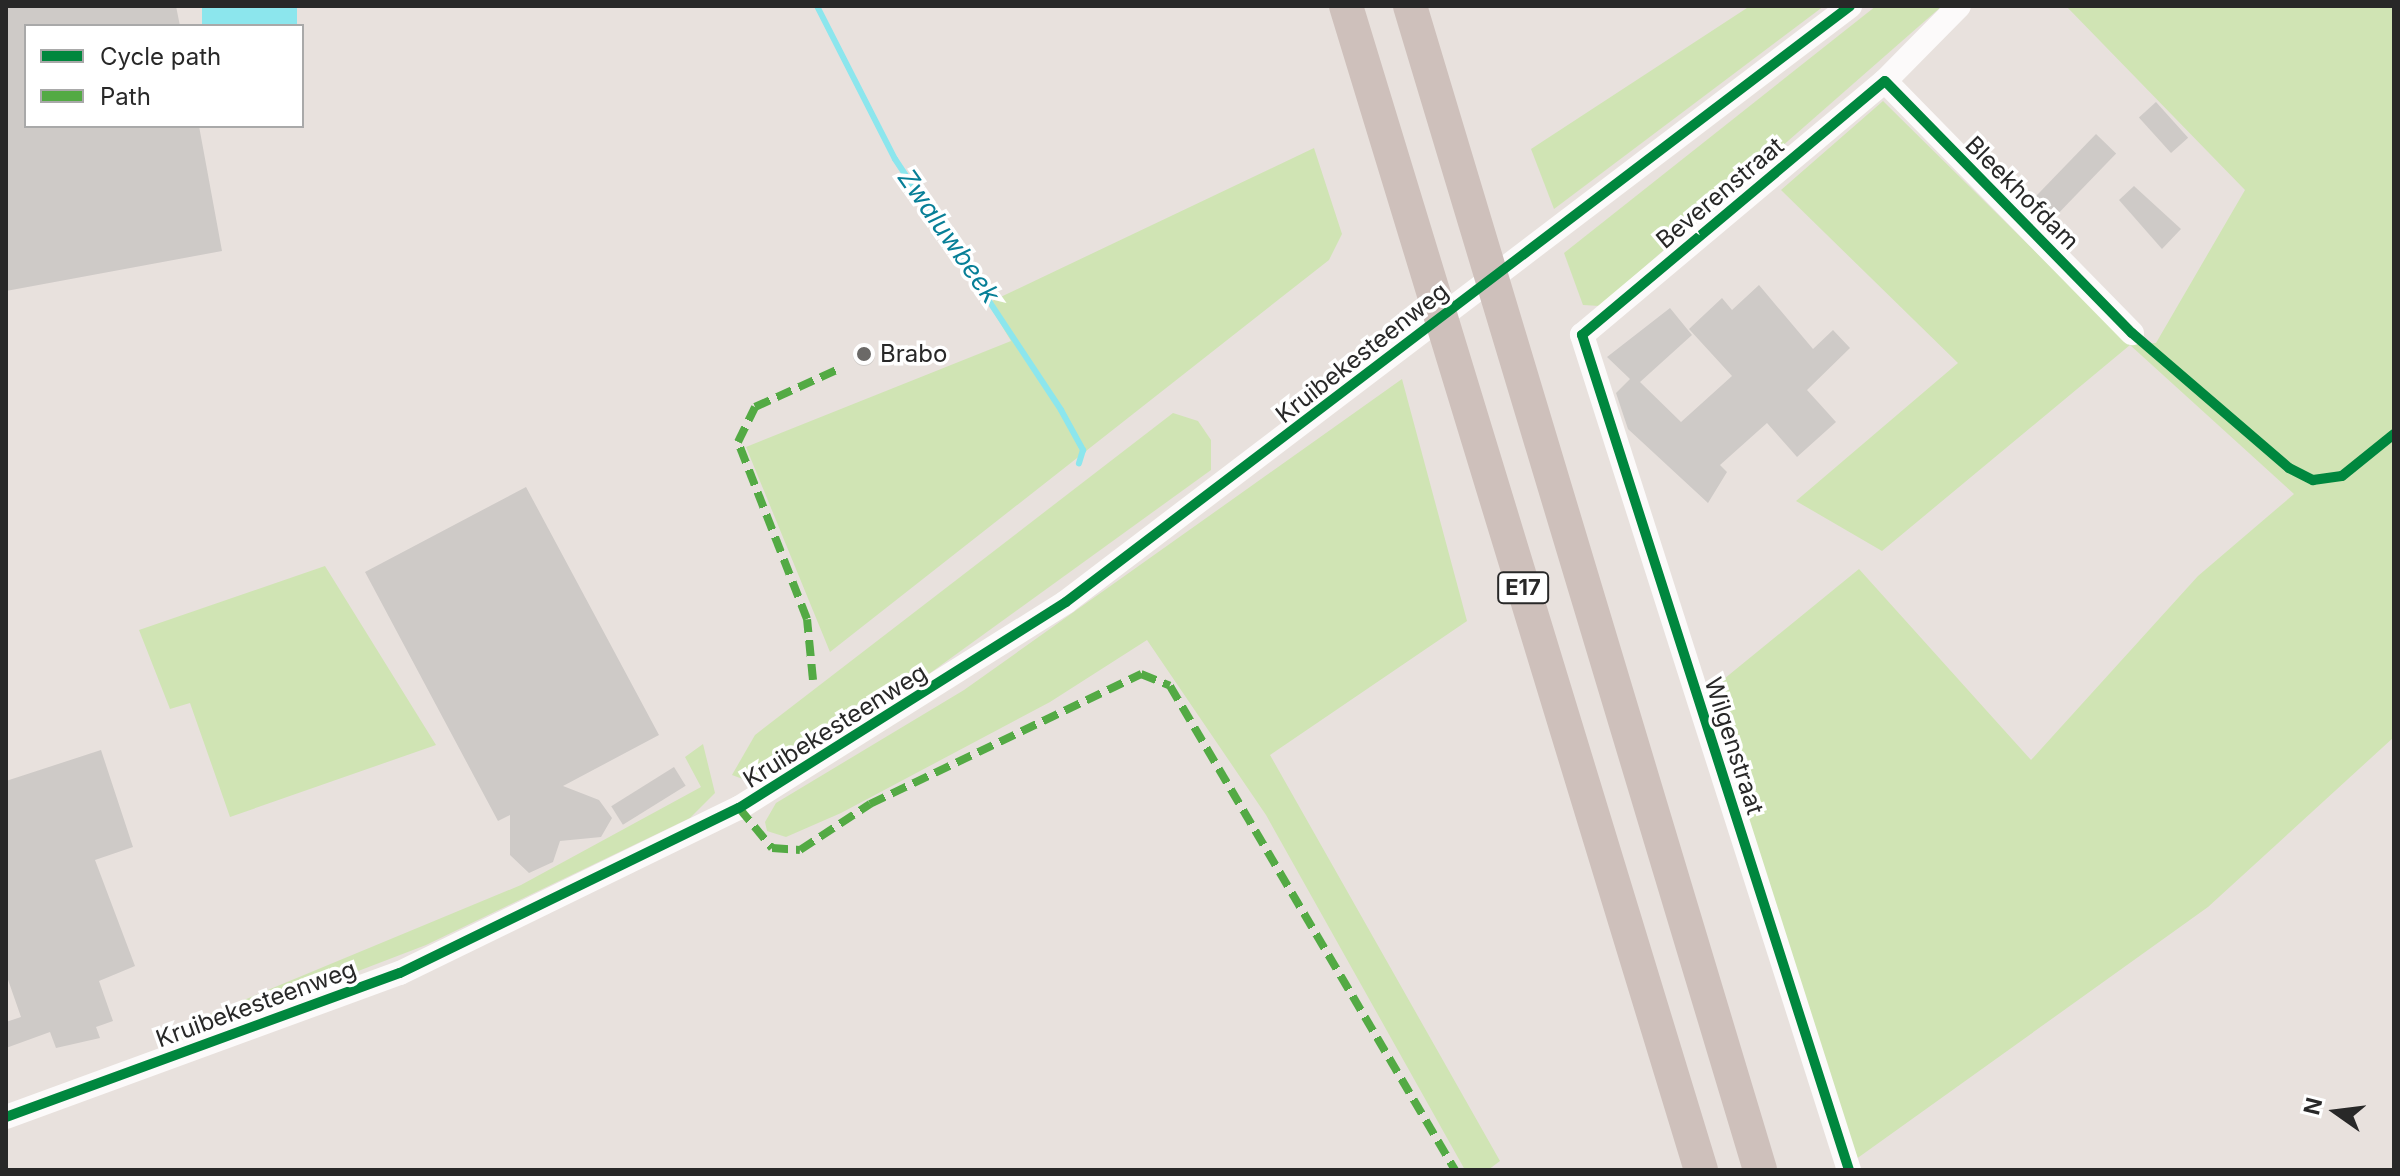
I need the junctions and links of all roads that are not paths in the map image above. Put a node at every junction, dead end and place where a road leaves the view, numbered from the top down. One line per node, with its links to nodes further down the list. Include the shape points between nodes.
1 (1346, 6): 9 (highway, E17)
2 (1410, 6): 10 (highway, E17)
3 (1850, 6): 8 (street, Kruibekesteenweg, via 1066,602 726,815 400,973)
4 (1959, 6): 5 (street, Beverenstraat)
5 (1885, 81): 6 (street, Bleekhofdam); 7 (street, Beverenstraat)
6 (2132, 333)
7 (1582, 335): 11 (street, Wilgenstraat)
8 (6, 1117)
9 (1701, 1170)
10 (1760, 1170)
11 (1849, 1170)

